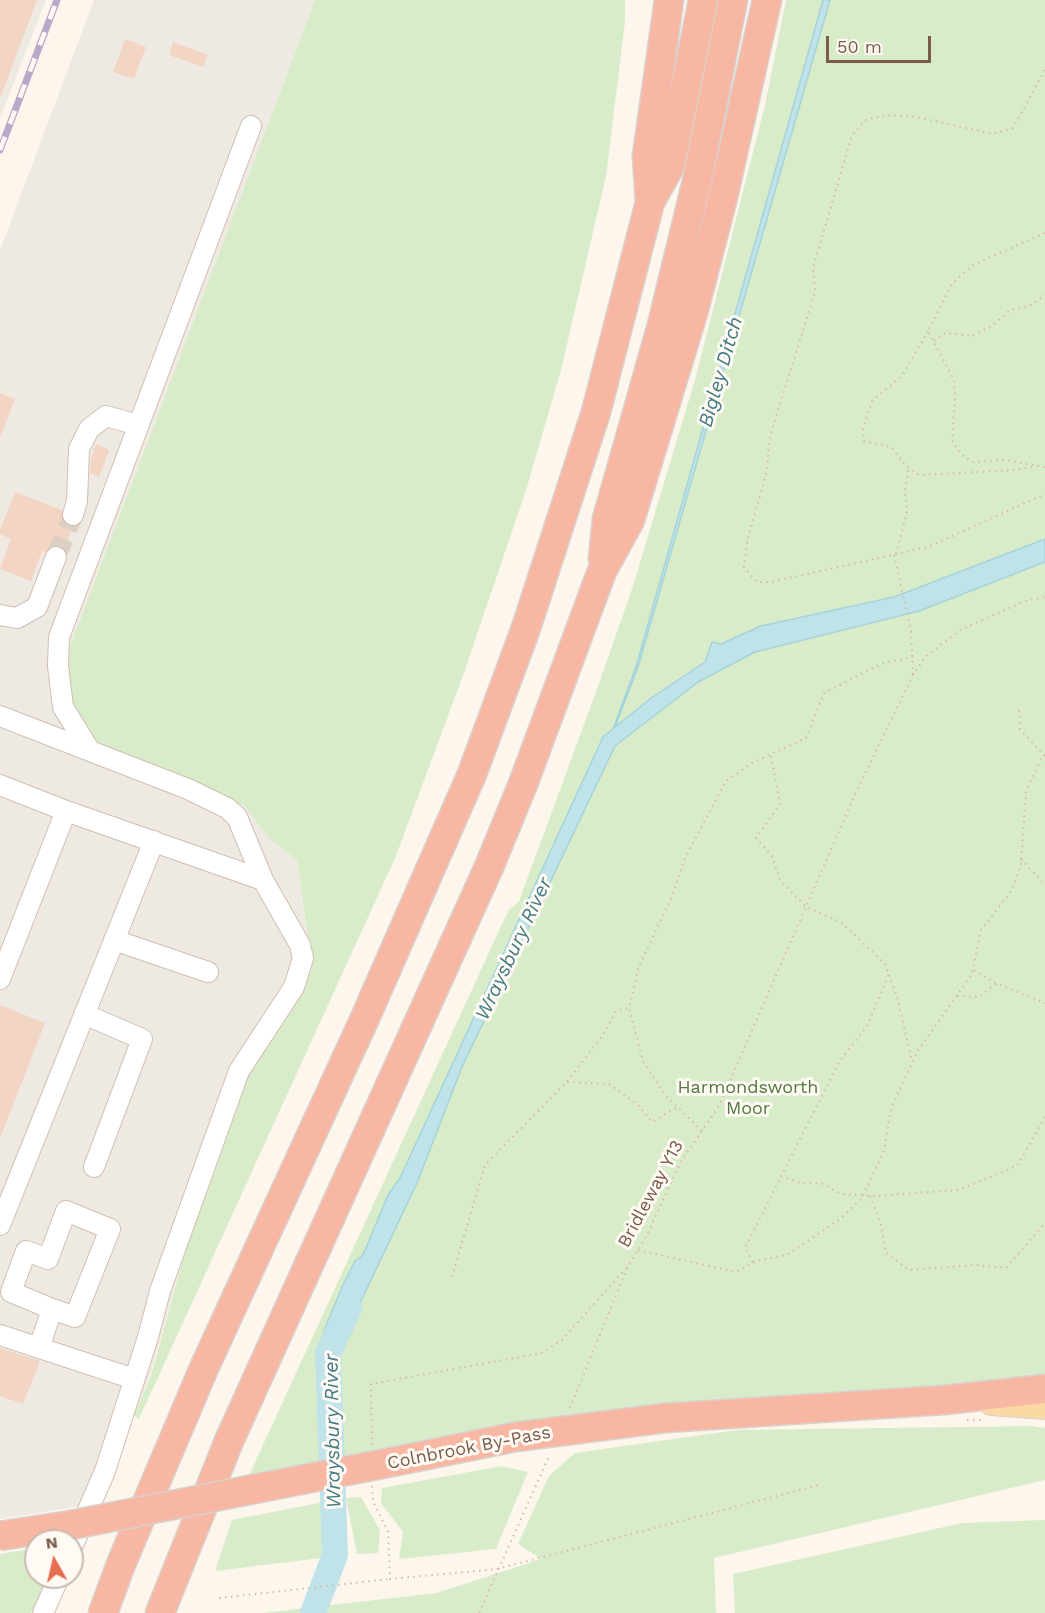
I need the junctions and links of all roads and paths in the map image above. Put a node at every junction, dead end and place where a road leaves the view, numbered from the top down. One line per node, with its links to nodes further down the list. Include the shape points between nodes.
1 (669, 0): 7 (highway, via 647,156)
2 (703, 0): 7 (highway, via 674,153)
3 (733, 0): 20 (highway, via 675,274 607,519)
4 (767, 0): 20 (highway, via 723,197 665,411 630,520)
5 (1045, 70): 18 (path, via 1013,128 992,134 917,117 885,115 866,120 852,135 813,268 815,292 770,436 766,475 748,537 744,567 757,582 771,582)
6 (251, 126): 12 (street)
7 (650, 202): 80 (highway, via 596,412 526,628 472,774 204,1368)
8 (1045, 233): 10 (path, via 973,265 952,284)
9 (1045, 295): 11 (path, via 1028,307 1010,310 974,336 945,333)
10 (928, 331): 11 (path); 15 (path, via 902,376 872,401 863,429 864,441 891,447)
11 (934, 341): 13 (path, via 954,380 952,440 961,454 972,462 1004,460)
12 (138, 425): 17 (street, via 106,416 89,429 80,449); 25 (street, via 59,637)
13 (1038, 466): 14 (path); 15 (path, via 919,475)
14 (1045, 467)
15 (909, 468): 18 (path, via 905,489 907,512)
16 (1045, 494): 18 (path, via 928,547)
17 (73, 515)
18 (895, 555): 23 (path)
19 (56, 557): 22 (street, via 37,607 17,618)
20 (602, 572): 81 (highway, via 489,867 229,1441)
21 (1045, 597): 24 (path, via 1025,601 962,628 927,656)
22 (0, 615)
23 (913, 657): 24 (path); 30 (path, via 881,664 824,693 806,738)
24 (913, 675): 38 (path, Bridleway Y13)
25 (63, 706): 28 (street); 29 (street)
26 (1019, 710): 31 (path, via 1020,729)
27 (0, 716): 28 (street)
28 (49, 734): 29 (street)
29 (90, 751): 36 (street, via 227,808 237,818)
30 (771, 754): 38 (path, via 780,804 756,838 772,856 780,880); 47 (path, via 726,781 685,858 671,899 639,966)
31 (1045, 756): 35 (path, via 1026,791)
32 (0, 785): 33 (street)
33 (66, 811): 34 (street); 43 (street)
34 (154, 841): 36 (street); 39 (street)
35 (1021, 859): 37 (path); 40 (path, via 1012,890 981,930)
36 (264, 880): 66 (street, via 300,945 301,970 239,1071 160,1291)
37 (1045, 885)
38 (806, 907): 42 (path, via 841,922 885,964); 53 (path, Bridleway Y13, via 719,1106)
39 (114, 940): 41 (street); 48 (street)
40 (973, 970): 44 (path); 45 (path)
41 (208, 972)
42 (889, 974): 49 (path); 55 (path, via 867,1026 839,1062)
43 (0, 979)
44 (997, 983): 45 (path, via 979,997); 46 (path)
45 (957, 996): 49 (path)
46 (1045, 1003)
47 (629, 1008): 50 (path, via 616,1011); 51 (path, via 643,1061)
48 (84, 1014): 54 (street, via 142,1039); 59 (street)
49 (912, 1061): 56 (path, via 891,1109 884,1151)
50 (567, 1082): 51 (path, via 609,1084 638,1105 652,1122); 62 (path, via 485,1165)
51 (677, 1107): 53 (path)
52 (1045, 1117): 57 (path, via 1017,1166 958,1190)
53 (702, 1131): 60 (path, Bridleway Y13, via 680,1162)
54 (94, 1167)
55 (781, 1176): 56 (path, via 800,1183 821,1183 841,1194); 61 (path, via 745,1248)
56 (864, 1195): 57 (path); 61 (path, via 840,1218 787,1255)
57 (870, 1196): 58 (path, via 881,1224 886,1253 909,1270 975,1265 1006,1268)
58 (1045, 1223)
59 (0, 1225)
60 (638, 1250): 61 (path, via 736,1272); 71 (path, Bridleway Y13)
61 (753, 1263)
62 (452, 1277)
63 (52, 1309): 63 (street, via 75,1317 110,1229 66,1211 48,1259 26,1251 11,1292); 65 (street)
64 (0, 1335): 65 (street)
65 (39, 1348): 66 (street)
66 (134, 1379): 73 (street, via 105,1471)
67 (1045, 1389): 68 (highway)
68 (944, 1400): 69 (highway); 70 (main road); 71 (highway, Colnbrook By-Pass, via 735,1411)
69 (1045, 1402)
70 (1045, 1407)
71 (560, 1431): 74 (highway, Colnbrook By-Pass, bridge); 75 (path, Bridleway Y13)
72 (819, 1485): 75 (path)
73 (80, 1529)
74 (0, 1536)
75 (497, 1569): 82 (path, Bridleway Y13)
76 (390, 1580): 78 (path)
77 (54, 1589): 79 (street)
78 (219, 1598)
79 (43, 1613)
80 (103, 1613)
81 (160, 1613)
82 (478, 1613)

